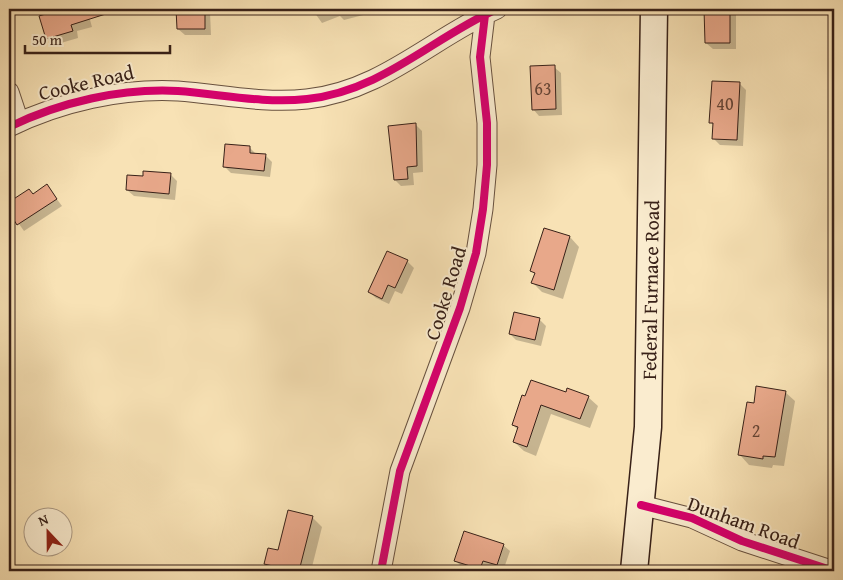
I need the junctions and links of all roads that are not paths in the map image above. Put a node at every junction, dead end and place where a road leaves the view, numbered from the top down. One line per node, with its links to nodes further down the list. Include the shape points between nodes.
1 (654, 9): 5 (main road, Federal Furnace Road, via 648,408)
2 (491, 12): 4 (street, Cooke Road, via 400,66 333,94 284,100 150,91 83,101); 6 (street, Cooke Road, via 480,57 487,123 487,166 478,245 460,308 400,471)
3 (9, 92): 4 (street)
4 (14, 125)
5 (642, 505): 7 (main road, Federal Furnace Road); 8 (street, Dunham Road, via 692,518 742,541)
6 (380, 571)
7 (634, 571)
8 (834, 571)

